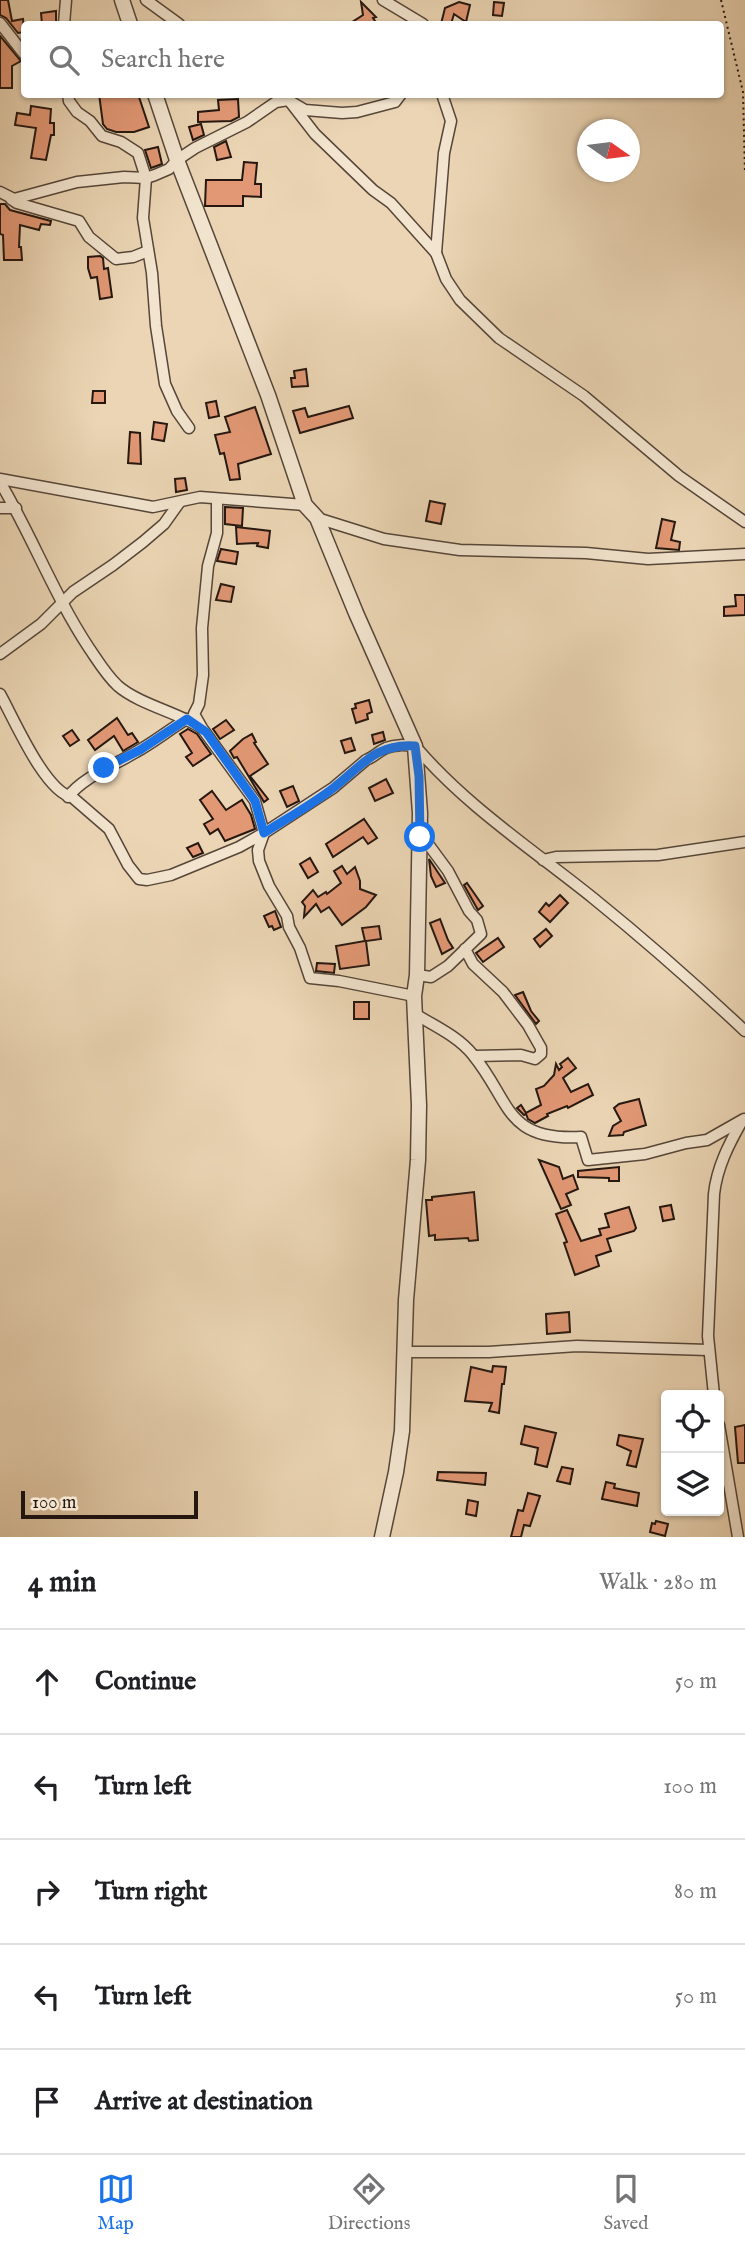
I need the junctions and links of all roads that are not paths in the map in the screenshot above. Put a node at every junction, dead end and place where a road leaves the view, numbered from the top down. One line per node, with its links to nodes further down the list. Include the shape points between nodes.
1 (66, 0): 5 (street)
2 (121, 0): 6 (street)
3 (146, 0): 7 (street)
4 (383, 0): 8 (street)
5 (64, 21)
6 (129, 21)
7 (175, 21)
8 (418, 21)
9 (0, 23): 10 (street)
10 (13, 38): 11 (street); 12 (street)
11 (0, 40)
12 (21, 50)
13 (67, 98): 21 (street, via 102,136 138,153)
14 (156, 98): 20 (street)
15 (284, 98): 20 (street)
16 (287, 98): 18 (street, via 305,110 342,113)
17 (287, 98): 24 (street, via 315,134 391,202)
18 (398, 98)
19 (443, 98): 24 (street, via 451,121)
20 (177, 160): 21 (street, via 169,169); 29 (street, via 268,395)
21 (146, 178): 22 (street, via 78,182 20,198); 23 (street)
22 (4, 195): 23 (street, via 79,221 89,237 116,259)
23 (148, 251): 25 (street, via 165,384)
24 (436, 253): 33 (street, via 460,300 499,338 584,396 679,475)
25 (189, 428)
26 (0, 481): 28 (street, via 153,507); 31 (street)
27 (217, 499): 28 (street, via 200,497); 29 (street); 39 (street, via 217,533 208,566 202,628 203,675 194,714)
28 (179, 503): 35 (street, via 143,542)
29 (305, 505): 32 (street)
30 (0, 508): 31 (street)
31 (16, 508): 35 (street)
32 (317, 518): 34 (street, via 384,539 460,550 648,559); 40 (street)
33 (745, 522)
34 (744, 554)
35 (61, 602): 36 (street, via 41,624); 38 (street, via 106,674 120,688)
36 (0, 653)
37 (0, 694): 41 (street, via 41,772)
38 (187, 719): 39 (street); 41 (street, via 104,768)
39 (202, 728): 42 (street, via 255,801)
40 (415, 746): 42 (street, via 384,748); 43 (street); 45 (street, via 452,786)
41 (68, 797): 42 (street, via 109,829 139,879 171,875)
42 (264, 833): 48 (street, via 259,861 287,916 310,978)
43 (420, 833): 46 (street, via 481,930); 47 (street)
44 (745, 842): 45 (street, via 658,855)
45 (543, 860): 50 (street)
46 (465, 949): 47 (street, via 431,977); 51 (street, via 473,964 503,992 541,1048 535,1059)
47 (417, 975): 48 (street)
48 (414, 996): 49 (street)
49 (415, 1014): 51 (street); 54 (street, via 418,1160)
50 (745, 1031)
51 (475, 1056): 52 (street, via 515,1120 551,1136 581,1137 589,1160 707,1140)
52 (744, 1118): 53 (street, via 716,1177)
53 (708, 1350): 54 (street, via 577,1346); 55 (street)
54 (404, 1352): 57 (street, via 401,1431)
55 (713, 1390)
56 (724, 1453): 58 (street)
57 (382, 1537)
58 (738, 1537)

